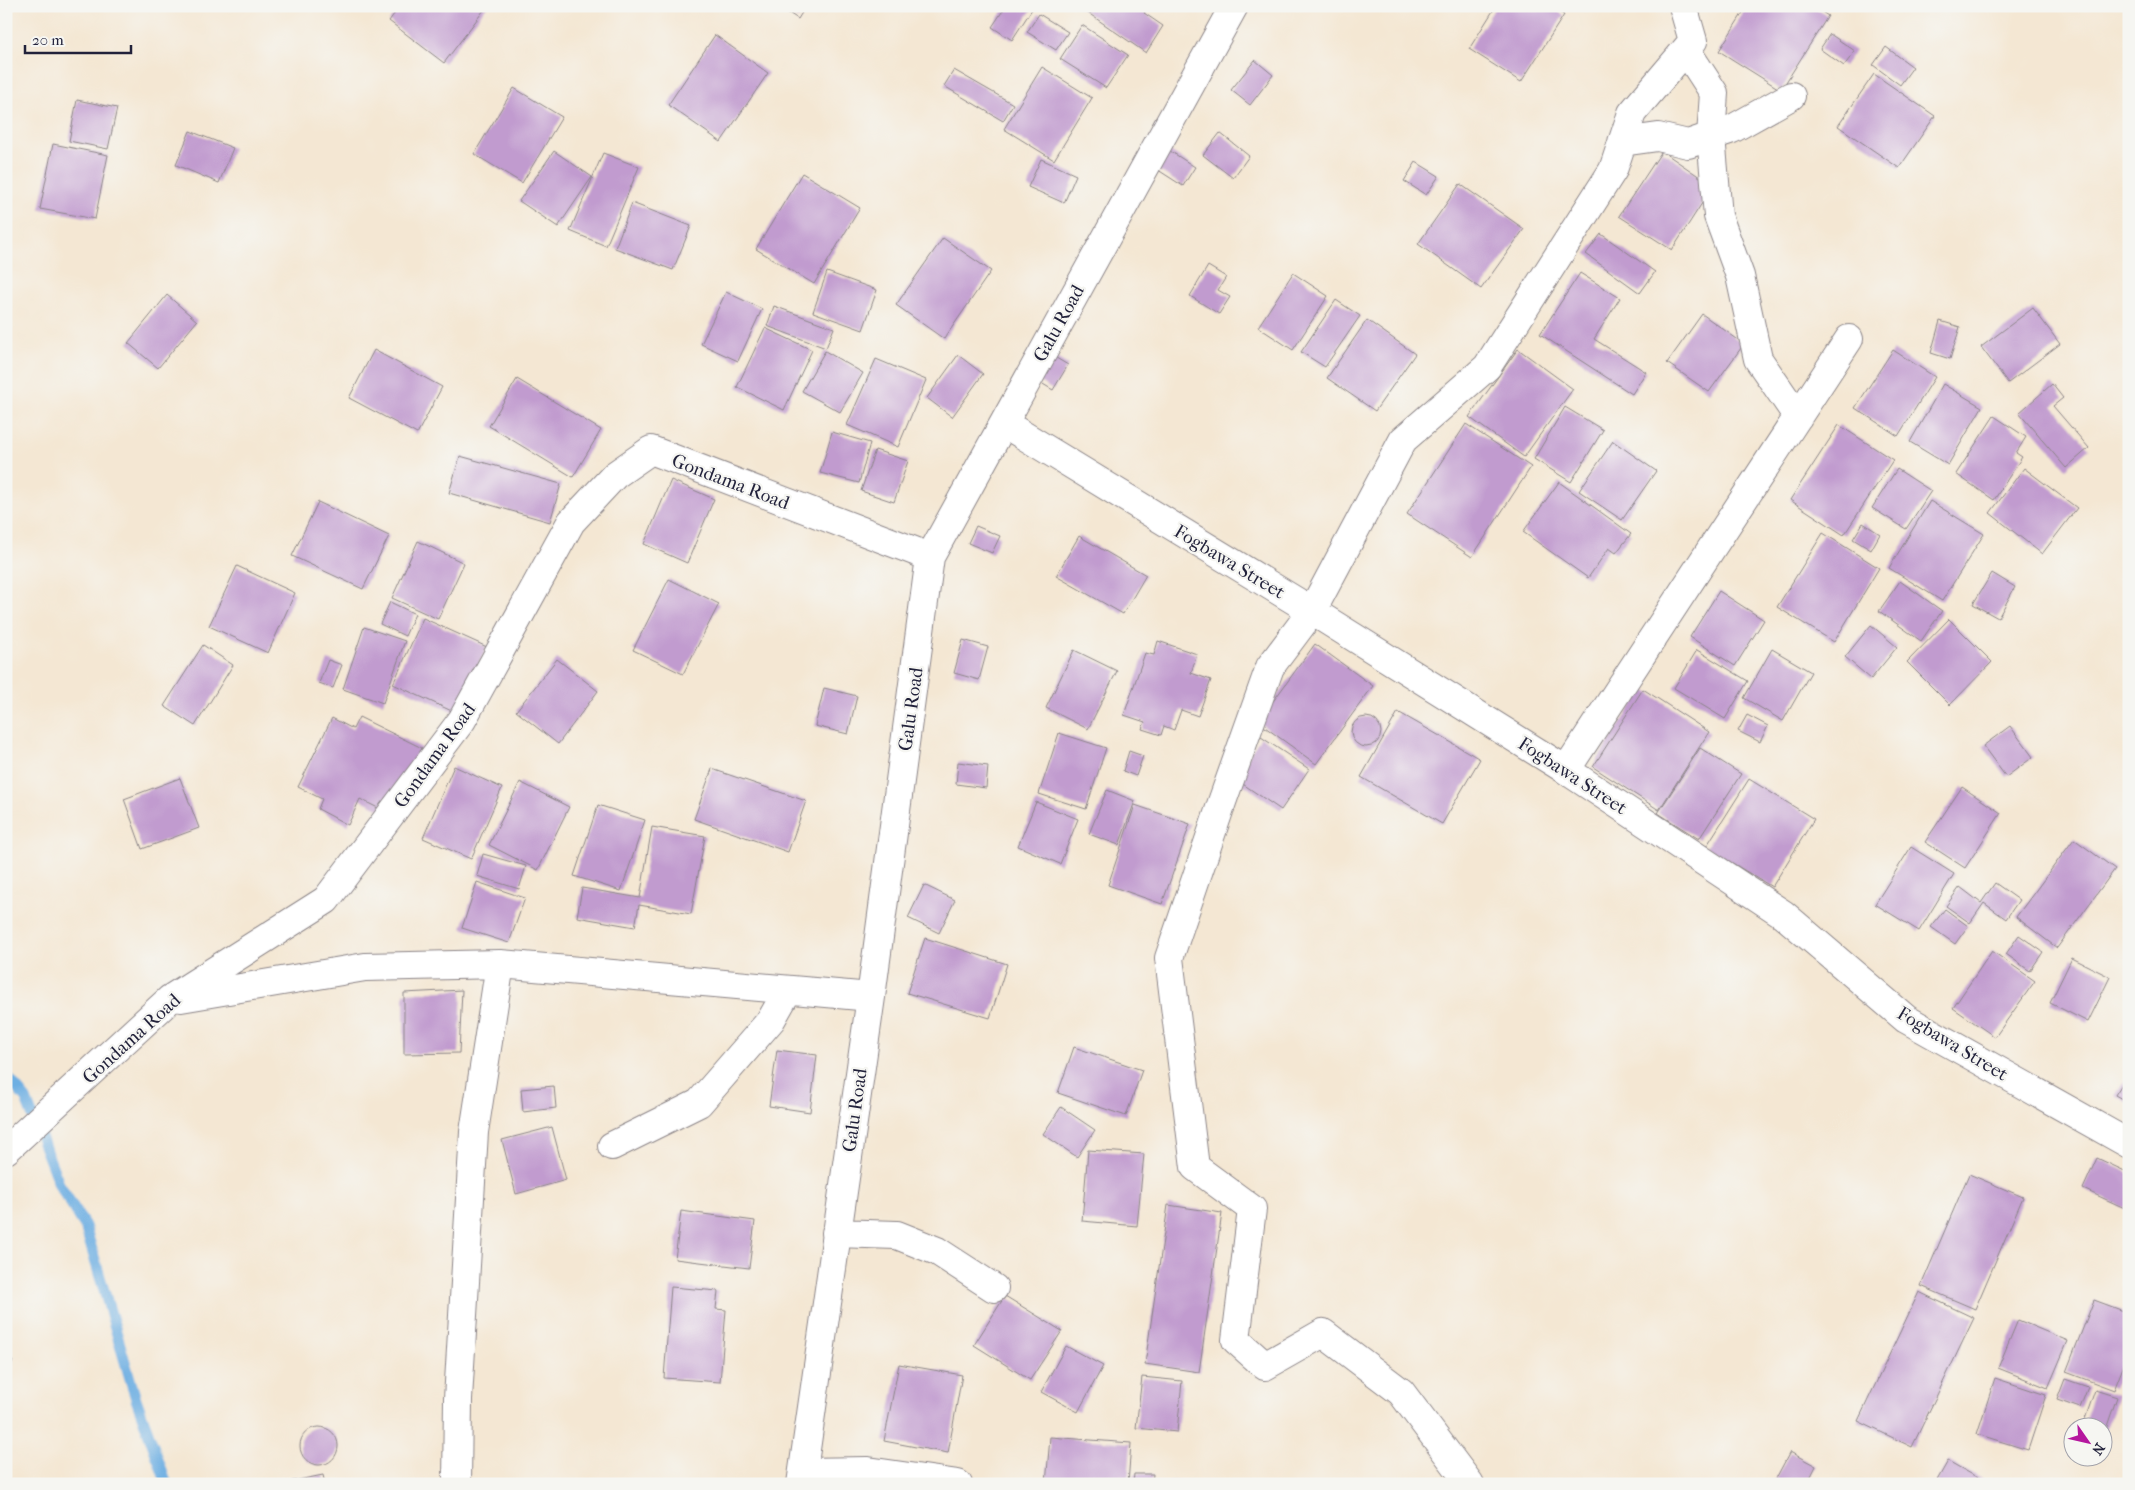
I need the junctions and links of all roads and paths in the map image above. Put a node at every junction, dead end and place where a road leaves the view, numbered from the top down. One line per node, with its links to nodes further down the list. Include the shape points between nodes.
1 (1234, 6): 9 (street, Galu Road, via 1049,338)
2 (1683, 6): 3 (street, via 1693,41)
3 (1686, 50): 5 (street, via 1714,93); 6 (street, via 1632,113)
4 (1792, 96): 5 (street, via 1732,129)
5 (1711, 136): 6 (street, via 1688,144 1658,137); 8 (street, via 1718,216 1740,276 1758,359)
6 (1622, 142): 11 (street, via 1613,170 1487,367 1403,440)
7 (1849, 339): 8 (street)
8 (1798, 416): 12 (street)
9 (1005, 424): 10 (street, Galu Road); 11 (street, Fogbawa Street)
10 (930, 557): 15 (street, Galu Road); 16 (street, Gondama Road, via 651,450 615,475 571,522 462,720 326,900)
11 (1312, 611): 12 (street, Fogbawa Street); 25 (street, via 1270,667 1169,958 1195,1167 1252,1209 1236,1340 1265,1366 1323,1333 1401,1392)
12 (1566, 770): 17 (street, Fogbawa Street, via 1783,914 1906,1019)
13 (500, 964): 14 (street); 16 (street, via 365,966); 23 (street, via 474,1132 458,1399)
14 (788, 990): 15 (street); 18 (street, via 771,1020 699,1103)
15 (871, 997): 20 (street, Galu Road)
16 (170, 1000): 19 (street, Gondama Road)
17 (2129, 1144)
18 (612, 1146)
19 (7, 1150)
20 (836, 1233): 21 (street, via 897,1235 937,1251); 22 (street, Galu Road)
21 (994, 1288)
22 (802, 1478): 24 (street, via 868,1471)
23 (458, 1484)
24 (958, 1484)
25 (1470, 1484)

